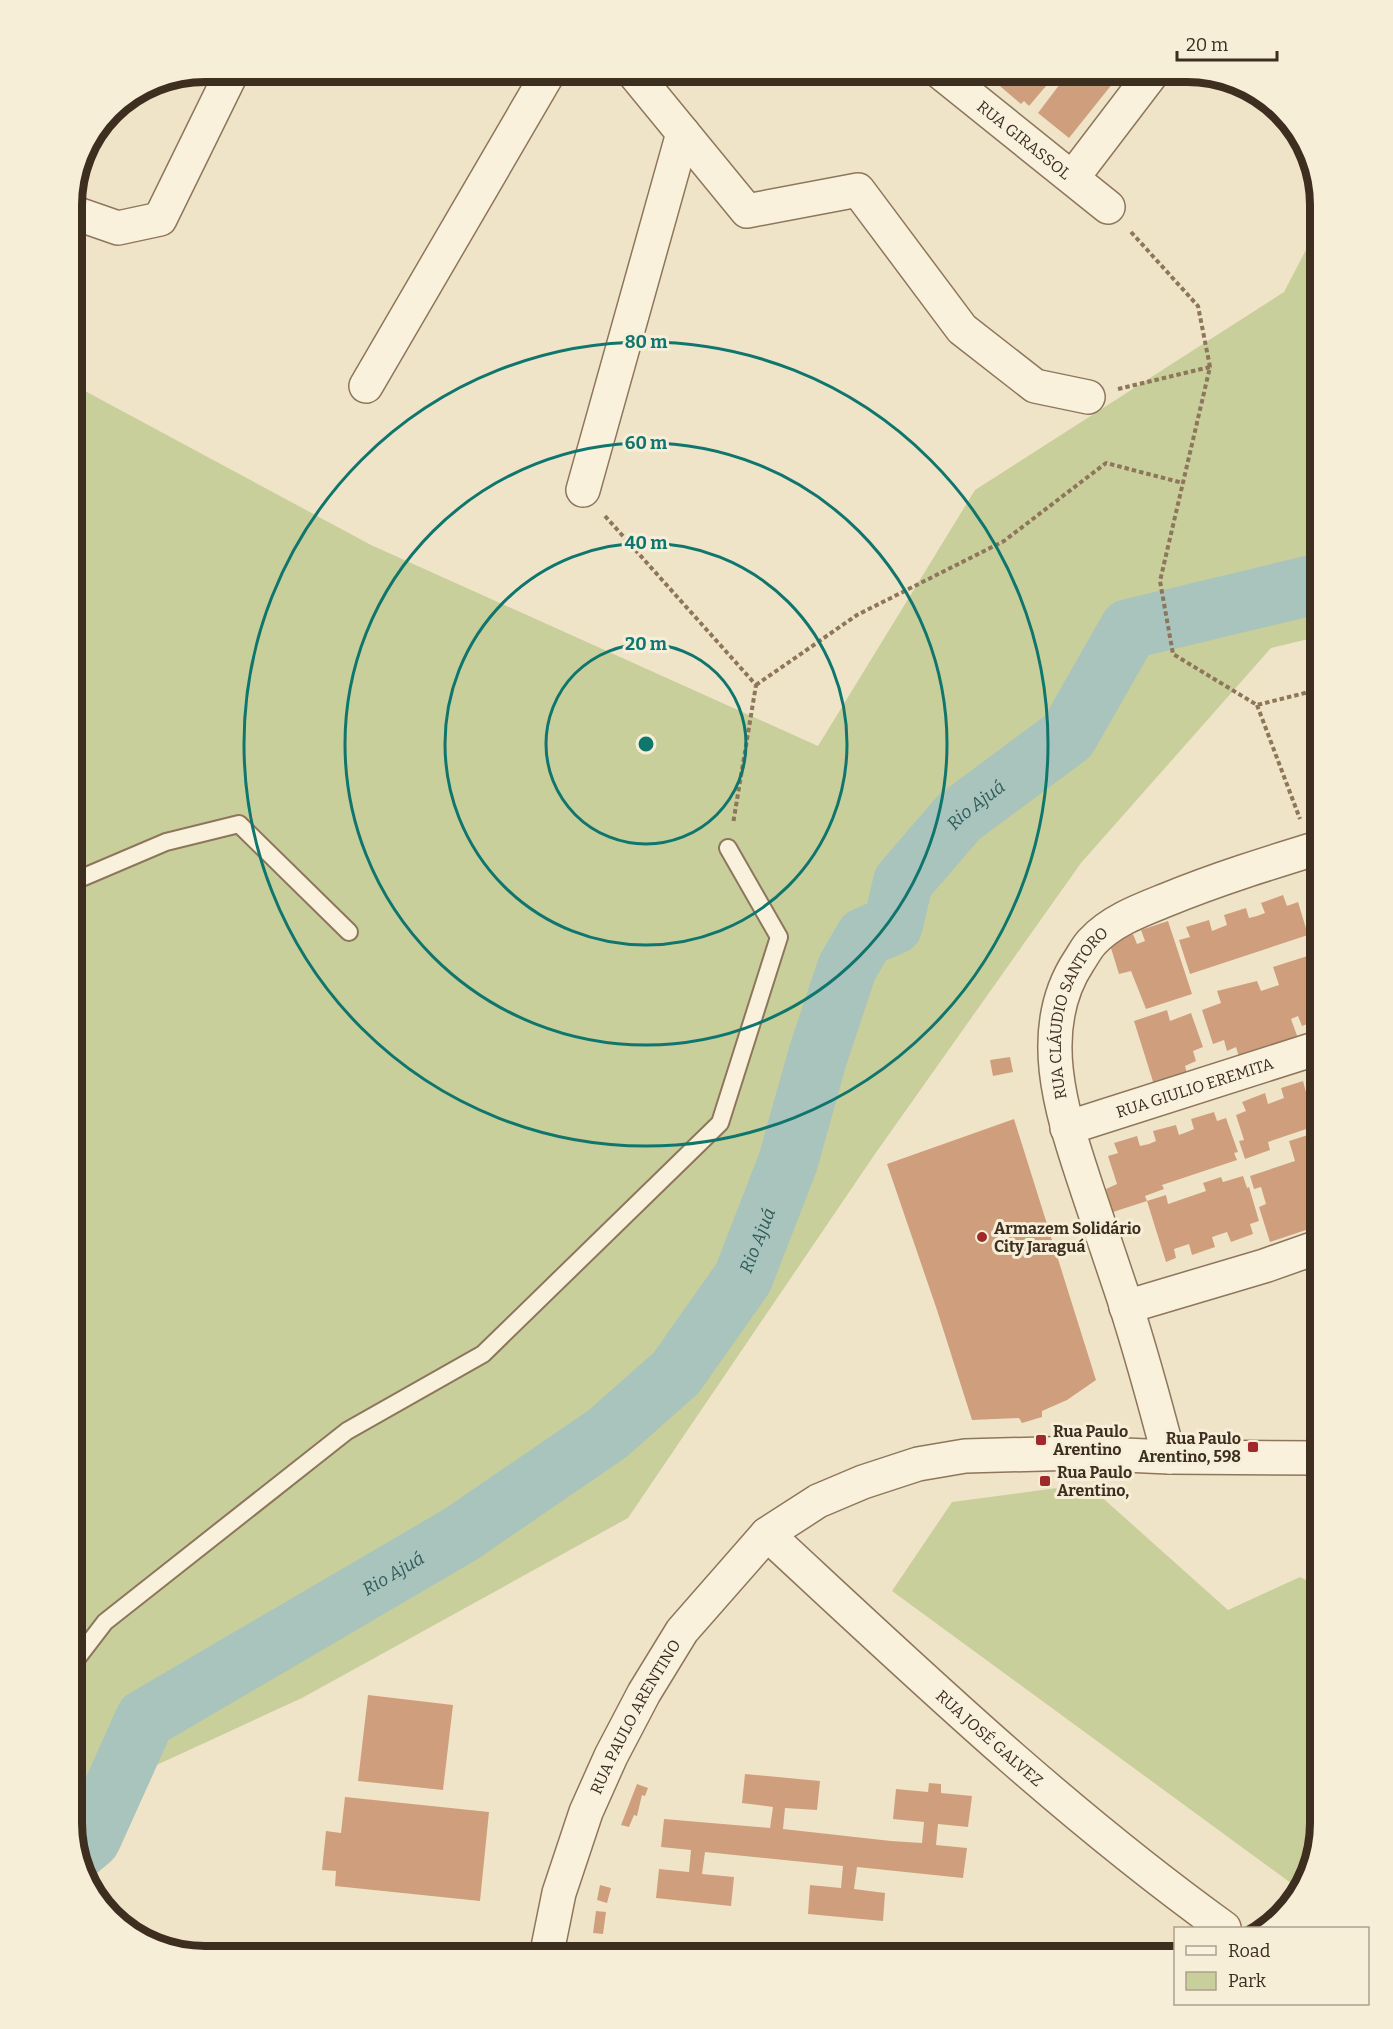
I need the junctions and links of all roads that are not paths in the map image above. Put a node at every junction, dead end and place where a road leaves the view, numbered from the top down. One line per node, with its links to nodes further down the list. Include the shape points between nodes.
1 (227, 83): 9 (street, via 160,219 118,228)
2 (543, 83): 10 (street)
3 (642, 83): 6 (street)
4 (960, 83): 7 (street, RUA GIRASSOL)
5 (1145, 83): 7 (street)
6 (683, 133): 11 (street, via 747,211 858,190 962,329 1035,386); 12 (street)
7 (1073, 177): 8 (street, RUA GIRASSOL)
8 (1108, 207)
9 (83, 216)
10 (366, 386)
11 (1088, 397)
12 (583, 490)
13 (728, 848): 24 (lane, via 779,937 720,1123 483,1354 347,1431 105,1622)
14 (1310, 850): 18 (street, RUA CLÁUDIO SANTORO, via 1143,909 1114,924 1092,942 1072,971 1055,1030 1057,1084)
15 (83, 877): 16 (lane, via 166,842 239,824)
16 (349, 932)
17 (1310, 1051): 18 (street, RUA GIULIO EREMITA)
18 (1067, 1128): 20 (street, RUA CLÁUDIO SANTORO)
19 (1310, 1250): 20 (street)
20 (1126, 1307): 21 (street, RUA CLÁUDIO SANTORO)
21 (1169, 1457): 22 (street, RUA PAULO ARENTINO); 23 (street, RUA PAULO ARENTINO, via 1026,1453 964,1456 918,1464 818,1501)
22 (1310, 1458)
23 (767, 1534): 25 (street, RUA JOSÉ GALVEZ, via 1045,1789); 26 (street, RUA PAULO ARENTINO, via 682,1631 610,1756 585,1812 559,1893)
24 (82, 1652)
25 (1221, 1927)
26 (548, 1946)

